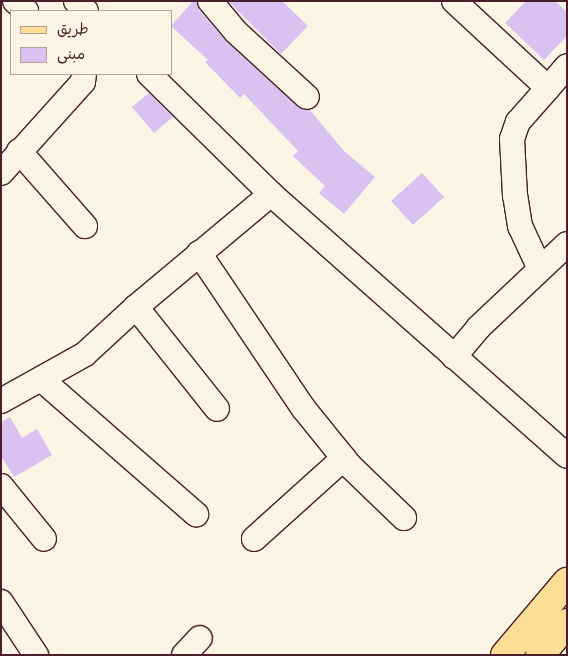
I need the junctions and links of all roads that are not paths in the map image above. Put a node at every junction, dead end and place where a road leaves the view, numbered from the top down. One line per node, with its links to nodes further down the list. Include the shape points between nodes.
1 (11, 1): 8 (street)
2 (15, 1): 6 (street)
3 (76, 1): 7 (street)
4 (210, 1): 13 (street, via 236,32)
5 (454, 1): 12 (street)
6 (25, 10)
7 (85, 10)
8 (1, 11)
9 (567, 66): 12 (street)
10 (84, 75): 14 (street, via 83,82)
11 (150, 75): 16 (street)
12 (548, 88): 20 (street, via 518,122 512,139 520,226)
13 (307, 97)
14 (19, 152): 15 (street); 17 (street)
15 (1, 173)
16 (271, 194): 19 (street, via 236,226); 22 (street)
17 (85, 226)
18 (567, 244): 20 (street)
19 (199, 253): 21 (street); 27 (street, via 281,378)
20 (540, 269): 22 (street, via 478,328)
21 (136, 306): 23 (street, via 85,354); 25 (street)
22 (454, 357): 26 (street)
23 (41, 379): 24 (street); 29 (street)
24 (1, 400)
25 (218, 409)
26 (567, 456)
27 (344, 458): 30 (street); 32 (street)
28 (1, 486): 31 (street)
29 (196, 514)
30 (404, 518)
31 (44, 539)
32 (254, 539)
33 (567, 582): 37 (main road)
34 (4, 611): 36 (street)
35 (567, 623): 38 (main road)
36 (36, 655)
37 (505, 655)
38 (540, 655)

